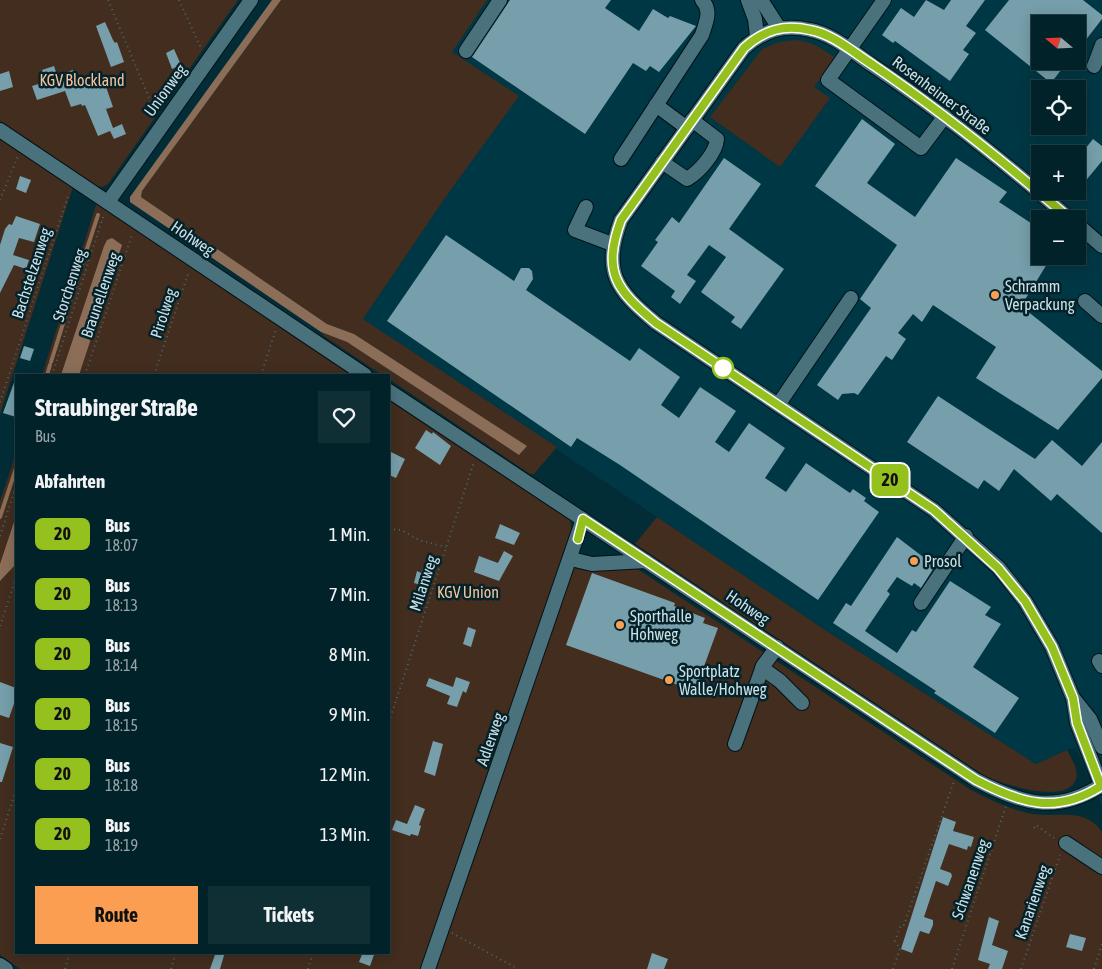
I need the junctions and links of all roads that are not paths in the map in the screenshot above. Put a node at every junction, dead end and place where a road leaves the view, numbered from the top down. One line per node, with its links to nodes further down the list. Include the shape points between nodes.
1 (251, 0): 18 (street, Unionweg)
2 (500, 0): 10 (street)
3 (702, 0): 12 (street, via 707,6 708,17 702,35)
4 (748, 0): 7 (street, via 755,18)
5 (761, 0): 7 (street)
6 (884, 0): 9 (street)
7 (769, 31): 9 (street, Rosenheimer Straße, via 812,30); 14 (street, via 744,48)
8 (1102, 45): 11 (street)
9 (848, 49): 13 (street, Rosenheimer Straße); 13 (street, via 828,80 917,146 921,148 925,144)
10 (466, 51)
11 (1094, 66)
12 (656, 105): 14 (street); 16 (street)
13 (945, 116): 20 (street, Rosenheimer Straße)
14 (690, 124): 17 (street); 17 (street, via 717,139 695,174 687,179)
15 (0, 130): 18 (street, Hohweg)
16 (621, 159)
17 (662, 162): 22 (street, via 621,220)
18 (108, 202): 27 (street, Hohweg)
19 (586, 206): 22 (street, via 575,230)
20 (1059, 210)
21 (1086, 232): 23 (street)
22 (612, 244): 29 (street, via 613,267 619,287 631,302 668,332)
23 (1102, 246)
24 (851, 298): 29 (street)
25 (1085, 301): 26 (street)
26 (1102, 316)
27 (364, 374)
28 (390, 392): 30 (street, Hohweg)
29 (778, 405): 31 (street, via 934,510)
30 (583, 519): 32 (street, Adlerweg); 33 (street, Hohweg)
31 (966, 536): 34 (street); 37 (street, via 1025,601 1052,647)
32 (571, 559): 33 (street, via 592,564); 46 (street, Adlerweg)
33 (646, 561): 35 (street, Hohweg)
34 (921, 603)
35 (777, 647): 36 (street); 41 (street, Hohweg, via 959,768 1010,797 1047,804 1064,802)
36 (762, 668): 38 (street); 39 (street)
37 (1073, 698): 40 (street, via 1090,720); 41 (street, via 1077,723)
38 (802, 703)
39 (735, 744)
40 (1102, 747)
41 (1102, 786)
42 (1066, 843): 43 (street)
43 (1102, 867)
44 (0, 965): 45 (street)
45 (6, 969)
46 (428, 969)

